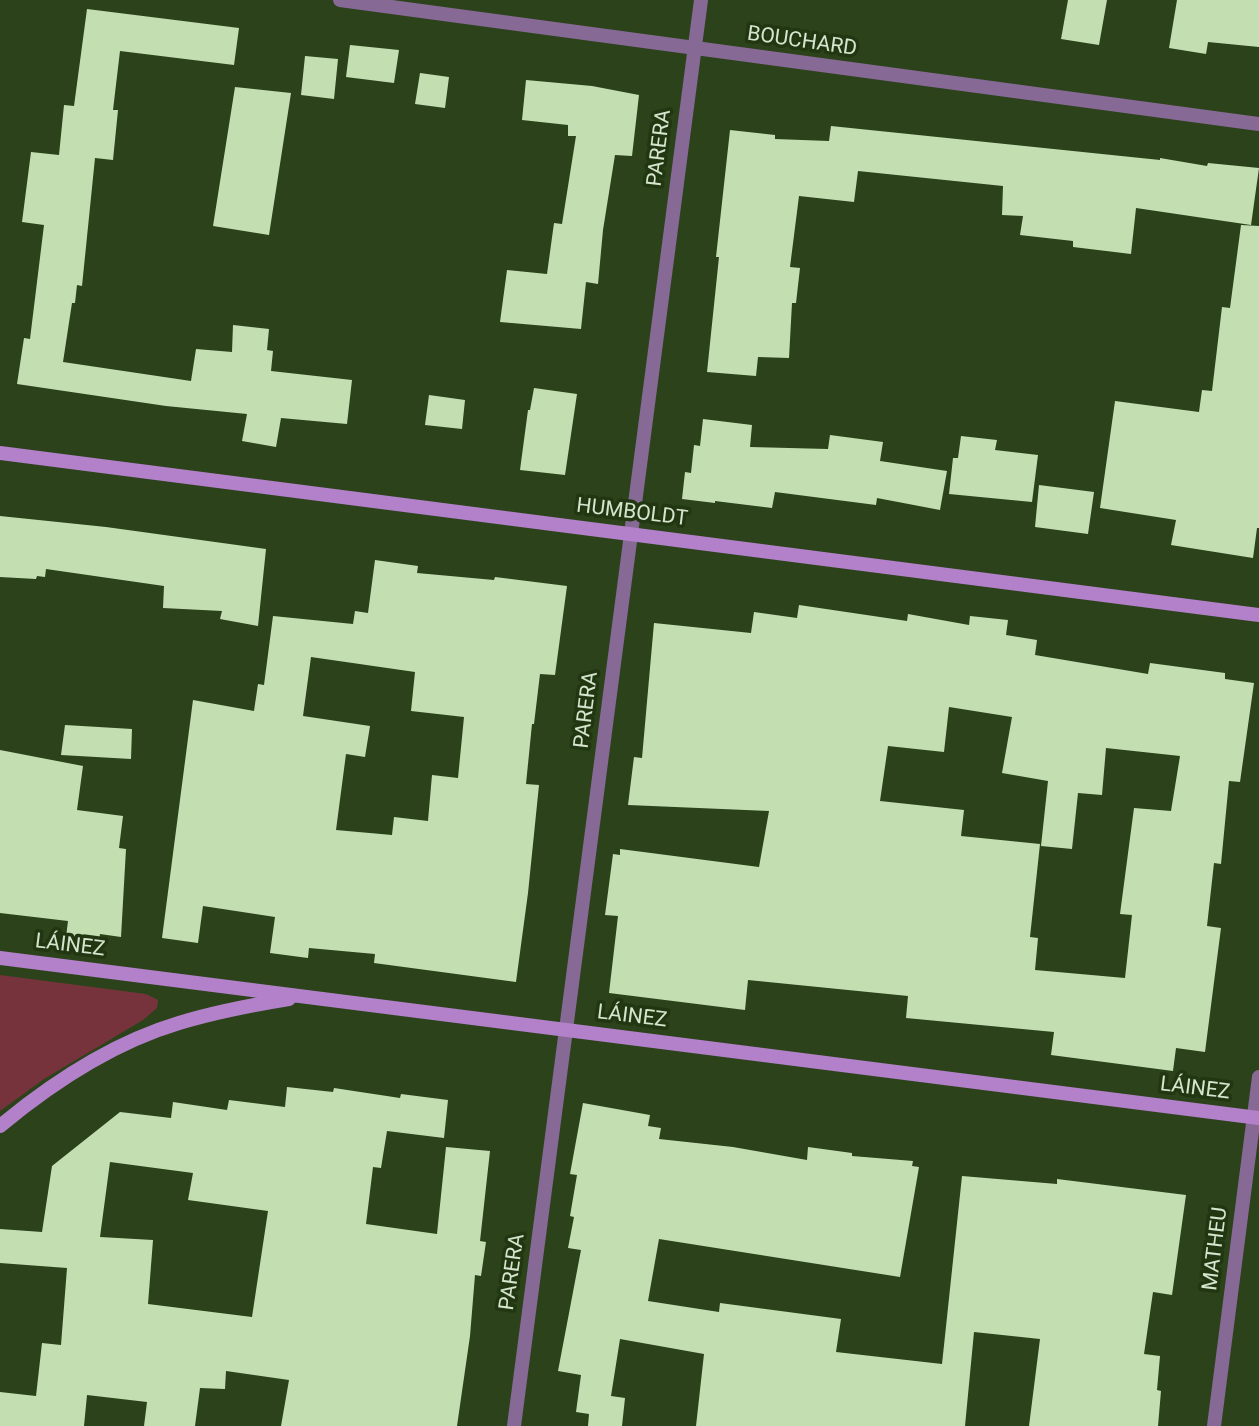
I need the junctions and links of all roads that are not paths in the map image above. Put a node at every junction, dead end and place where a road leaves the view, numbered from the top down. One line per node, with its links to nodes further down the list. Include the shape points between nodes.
1 (340, 0): 3 (street, BOUCHARD)
2 (701, 0): 3 (street, PARERA)
3 (695, 48): 4 (street, BOUCHARD); 6 (street, PARERA)
4 (1259, 124)
5 (0, 453): 6 (main road, HUMBOLDT)
6 (632, 534): 7 (main road, HUMBOLDT); 10 (street, PARERA)
7 (1259, 615)
8 (0, 958): 9 (main road, LÁINEZ)
9 (304, 997): 10 (main road, LÁINEZ); 13 (main road, via 178,1023 127,1042 82,1066)
10 (567, 1030): 12 (main road, LÁINEZ); 14 (street, PARERA)
11 (1259, 1077): 12 (street, MATHEU)
12 (1256, 1118): 15 (street, MATHEU)
13 (0, 1126)
14 (514, 1426)
15 (1214, 1426)

